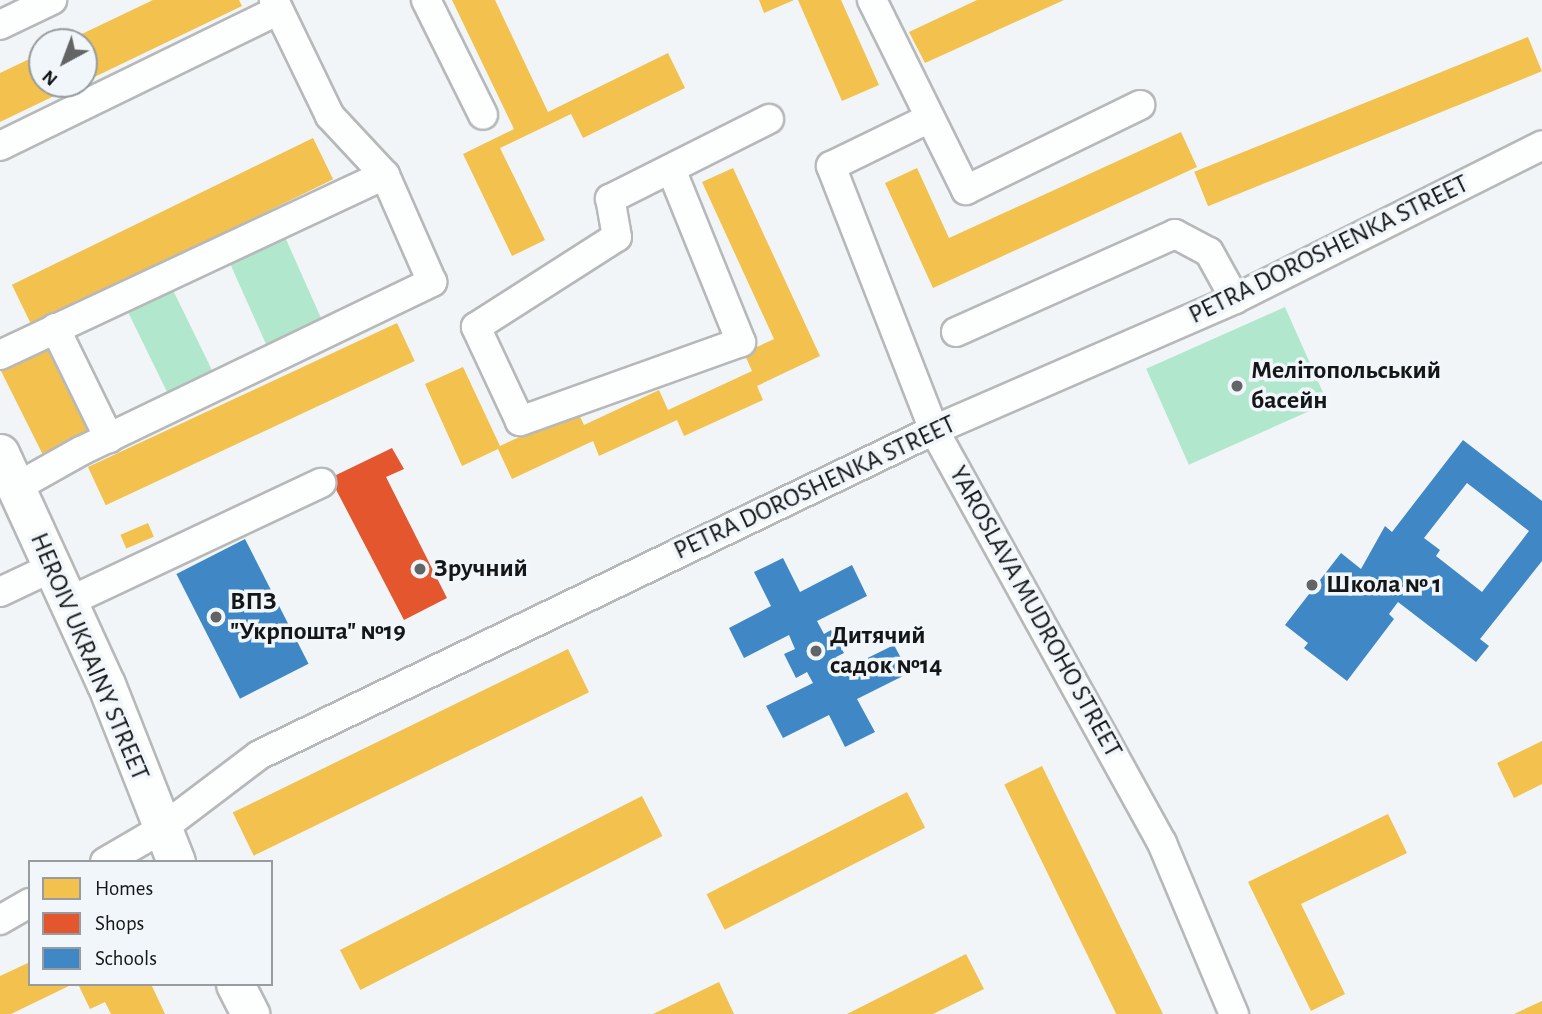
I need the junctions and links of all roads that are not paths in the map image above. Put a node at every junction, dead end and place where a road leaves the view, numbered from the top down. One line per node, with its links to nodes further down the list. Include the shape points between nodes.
1 (52, 0): 5 (street)
2 (426, 0): 7 (street)
3 (872, 0): 8 (street)
4 (277, 5): 11 (street); 13 (street, via 330,116)
5 (0, 25)
6 (1140, 105): 8 (street, via 965,190)
7 (483, 115)
8 (930, 118): 18 (street, YAROSLAVA MUDROHO STREET, via 831,166)
9 (769, 120): 12 (street)
10 (1542, 145): 14 (street, PETRA DOROSHENKA STREET)
11 (0, 146)
12 (671, 169): 12 (street, via 610,199 617,237 476,327 520,421 741,342)
13 (385, 175): 15 (street); 19 (street, via 432,282)
14 (1235, 299): 16 (street, via 1209,252 1175,233); 18 (street, PETRA DOROSHENKA STREET)
15 (55, 328): 17 (street); 19 (street)
16 (956, 332)
17 (0, 355)
18 (934, 430): 26 (street, PETRA DOROSHENKA STREET, via 259,755); 32 (street, YAROSLAVA MUDROHO STREET, via 1172,862)
19 (109, 438): 22 (street)
20 (0, 453): 22 (main road, HEROIV UKRAINY STREET)
21 (321, 483): 25 (street)
22 (15, 488): 23 (main road, HEROIV UKRAINY STREET)
23 (52, 567): 24 (street); 25 (main road, HEROIV UKRAINY STREET)
24 (0, 592)
25 (68, 602): 26 (main road, HEROIV UKRAINY STREET, via 106,684)
26 (168, 846): 27 (street, PETRA DOROSHENKA STREET)
27 (113, 860)
28 (28, 904): 29 (street)
29 (0, 920)
30 (236, 986): 31 (main road)
31 (250, 1014)
32 (1234, 1014)

